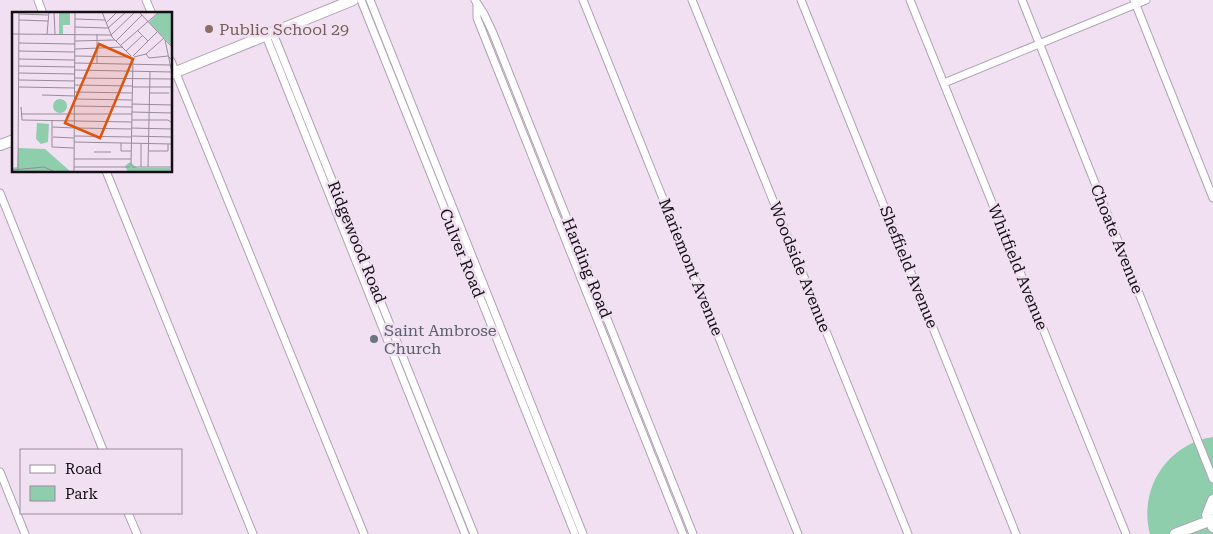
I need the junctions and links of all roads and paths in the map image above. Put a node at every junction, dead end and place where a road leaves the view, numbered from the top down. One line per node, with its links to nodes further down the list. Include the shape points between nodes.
1 (38, 0): 14 (street)
2 (146, 0): 15 (street)
3 (353, 0): 16 (main road)
4 (361, 0): 51 (street, Culver Road)
5 (370, 0): 52 (street, Culver Road)
6 (583, 0): 54 (street, Mariemont Avenue)
7 (692, 0): 55 (street, Woodside Avenue)
8 (801, 0): 56 (street, Sheffield Avenue)
9 (910, 0): 19 (street, Whitfield Avenue)
10 (1022, 0): 17 (street, Choate Avenue)
11 (1146, 0): 12 (street)
12 (1135, 2): 17 (street); 26 (street)
13 (476, 3): 20 (street, Harding Road, via 484,14); 21 (street, Harding Road, via 477,18)
14 (42, 12)
15 (151, 12)
16 (270, 34): 18 (main road); 31 (street, Ridgewood Road)
17 (1040, 45): 19 (street); 40 (street, Choate Avenue)
18 (174, 73): 48 (street)
19 (944, 84): 57 (street, Whitfield Avenue)
20 (532, 131): 21 (street); 27 (street, Harding Road)
21 (523, 134): 28 (street, Harding Road)
22 (12, 141): 23 (main road)
23 (0, 145)
24 (106, 172): 47 (street)
25 (0, 193): 34 (street)
26 (1213, 198)
27 (564, 212): 28 (street); 29 (street, Harding Road)
28 (555, 216): 30 (street, Harding Road)
29 (596, 290): 30 (street); 32 (street, Harding Road)
30 (586, 293): 33 (street, Harding Road)
31 (398, 355): 36 (street, Ridgewood Road); 38 (street, Ridgewood Road)
32 (628, 370): 33 (street); 35 (street, Harding Road)
33 (618, 373): 37 (street, Harding Road)
34 (103, 449)
35 (660, 451): 37 (street); 44 (street, Harding Road)
36 (442, 454): 38 (street); 50 (street, Ridgewood Road)
37 (651, 454): 53 (street, Harding Road)
38 (434, 457): 49 (street, Ridgewood Road)
39 (0, 472): 45 (street)
40 (1213, 479)
41 (1213, 500): 43 (main road, via 1208,510)
42 (128, 514): 46 (street)
43 (1211, 524): 58 (main road)
44 (692, 532): 53 (street)
45 (25, 534)
46 (137, 534)
47 (254, 534)
48 (364, 534)
49 (465, 534)
50 (474, 534)
51 (574, 534)
52 (583, 534)
53 (682, 534)
54 (798, 534)
55 (908, 534)
56 (1016, 534)
57 (1126, 534)
58 (1175, 534)

